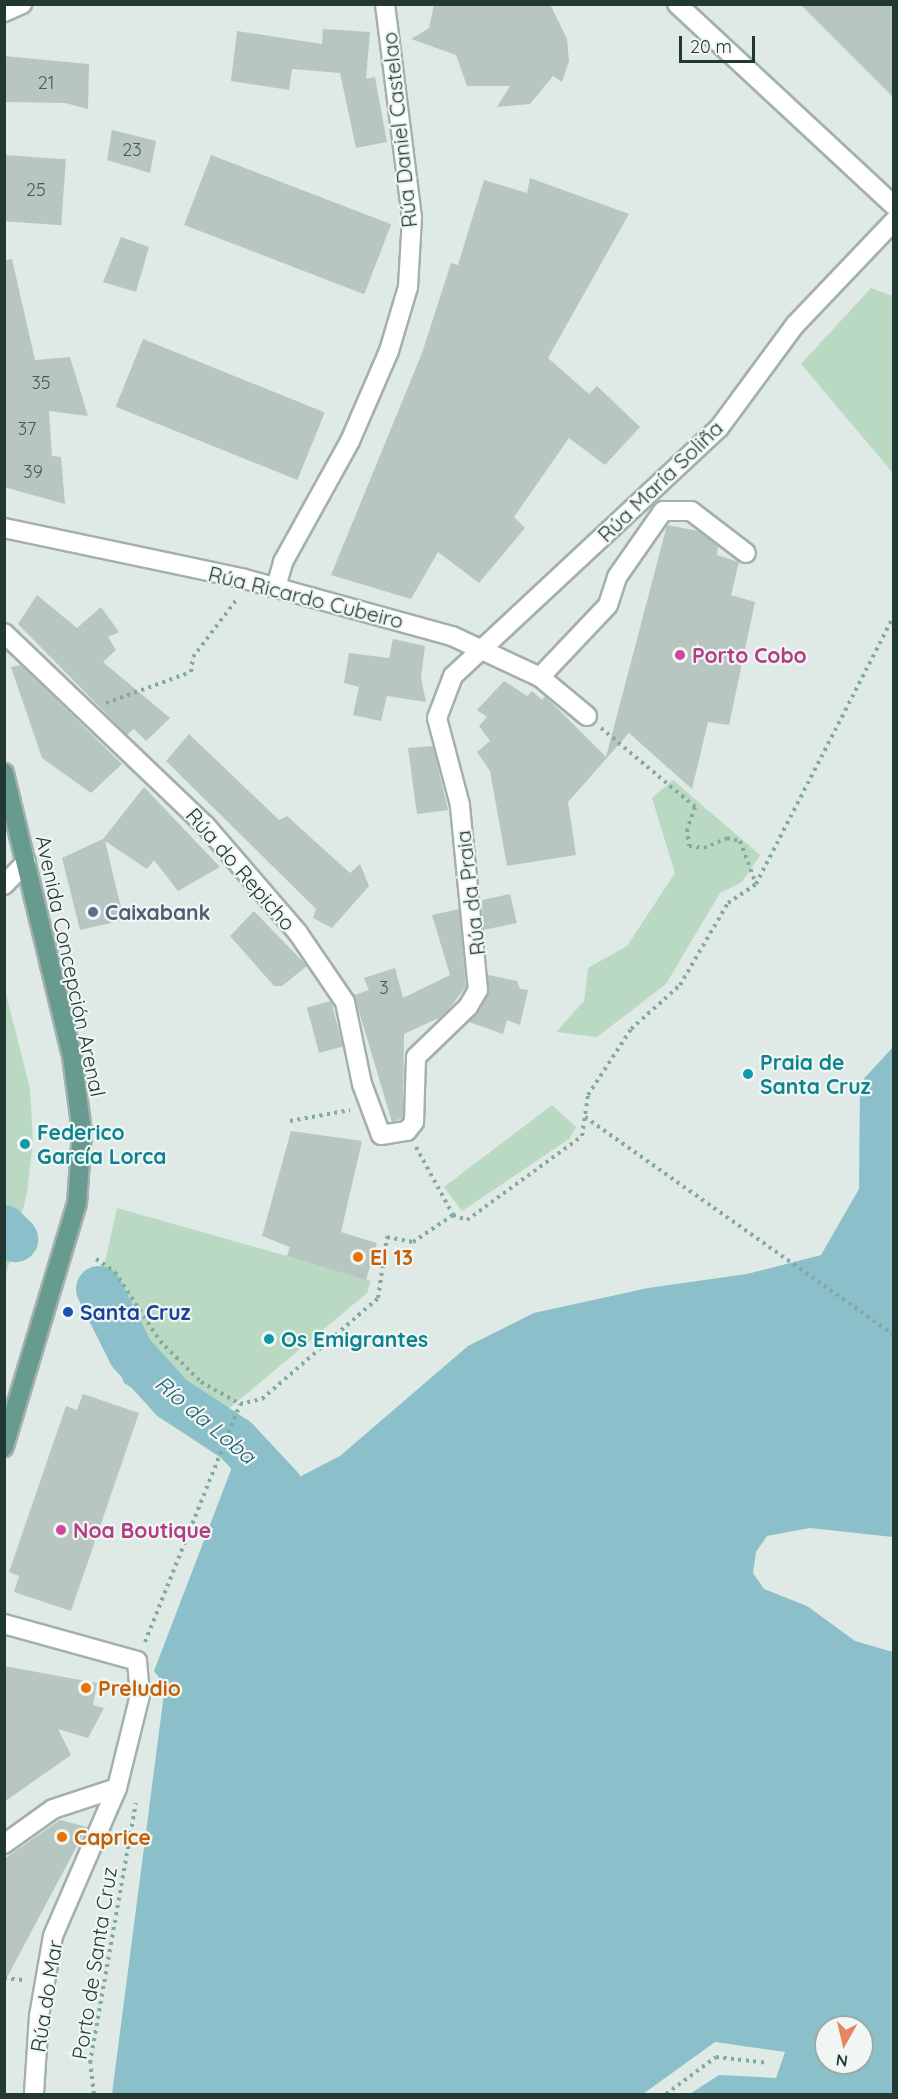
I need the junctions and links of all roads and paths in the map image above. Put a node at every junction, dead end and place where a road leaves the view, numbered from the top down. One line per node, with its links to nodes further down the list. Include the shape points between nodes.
1 (22, 4): 4 (street)
2 (385, 4): 10 (street, Rúa Daniel Castelao, via 412,218 408,287 389,351 350,441 283,562)
3 (677, 4): 5 (street)
4 (4, 12)
5 (894, 206)
6 (894, 222): 13 (street, Rúa María Soliña, via 795,325 719,428)
7 (4, 528): 9 (street, Rúa Ricardo Cubeiro)
8 (746, 554): 14 (street, via 692,511 663,511 617,578 608,605)
9 (241, 578): 10 (street, Rúa Ricardo Cubeiro); 15 (path, via 238,598 193,657 191,672)
10 (276, 587): 13 (street, Rúa Ricardo Cubeiro)
11 (894, 615): 19 (path)
12 (4, 633): 15 (street, Rúa do Repicho)
13 (484, 646): 14 (street, Rúa Ricardo Cubeiro); 24 (street, Rúa da Praia, via 453,676 437,718 460,805 478,990 468,1007 416,1057 414,1122)
14 (540, 677): 16 (street, Rúa Ricardo Cubeiro)
15 (88, 709): 21 (street, Rúa do Repicho, via 206,826 298,933 345,1002)
16 (587, 716): 19 (path, via 695,807 687,829 689,846 705,848 727,838 740,841)
17 (4, 773): 18 (main road, Avenida Concepción Arenal)
18 (26, 862): 20 (street); 29 (main road, Avenida Concepción Arenal, via 72,1056 82,1132 77,1203)
19 (756, 884): 22 (path, via 728,903 680,986 631,1029 588,1095)
20 (4, 885)
21 (369, 1107): 23 (path); 24 (street, Rúa do Repicho, via 381,1135)
22 (585, 1117): 25 (path, via 582,1136 467,1220); 27 (path)
23 (290, 1121)
24 (407, 1131): 25 (path)
25 (453, 1215): 28 (path, via 413,1242 387,1237 378,1298 262,1399)
26 (96, 1259): 28 (path, via 115,1272 160,1341 201,1382)
27 (894, 1335)
28 (240, 1404): 31 (path)
29 (4, 1447)
30 (4, 1624): 31 (street)
31 (137, 1661): 32 (street, Rúa do Mar, via 140,1695)
32 (117, 1788): 34 (street, via 53,1809); 36 (street, Rúa do Mar, via 53,1935 39,2016)
33 (138, 1791): 37 (path, Porto de Santa Cruz, via 90,2063)
34 (4, 1844)
35 (768, 2063): 38 (path, via 716,2057)
36 (34, 2094)
37 (94, 2094)
38 (666, 2094)

